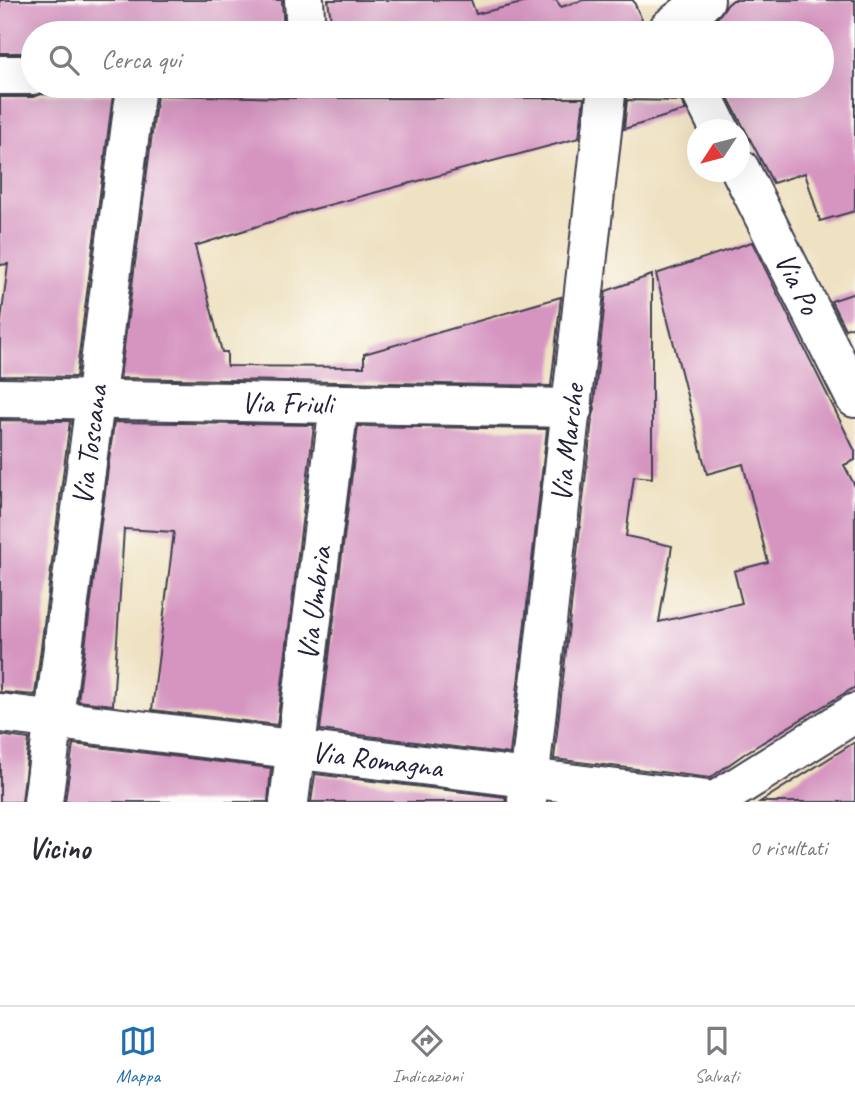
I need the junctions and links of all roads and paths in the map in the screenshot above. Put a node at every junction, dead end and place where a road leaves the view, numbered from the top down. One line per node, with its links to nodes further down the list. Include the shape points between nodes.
1 (304, 0): 4 (street)
2 (705, 0): 3 (street)
3 (665, 20)
4 (305, 21)
5 (0, 75): 6 (street)
6 (21, 75)
7 (134, 98): 15 (street, Via Toscana)
8 (606, 98): 17 (street, Via Marche)
9 (704, 98): 10 (street)
10 (714, 119)
11 (747, 182): 12 (street, Via Po)
12 (842, 346): 14 (street, Via Po)
13 (0, 398): 15 (street, Via Friuli)
14 (855, 398)
15 (95, 400): 16 (street, Via Friuli); 20 (street, Via Toscana)
16 (339, 405): 17 (street, Via Friuli); 21 (street, Via Umbria)
17 (573, 408): 22 (street, Via Marche)
18 (0, 713): 20 (street, Via Romagna)
19 (855, 713): 22 (street, Via Romagna, via 715,801)
20 (54, 719): 21 (street, Via Romagna); 23 (street, Via Toscana)
21 (296, 749): 22 (street, Via Romagna); 24 (street, Via Umbria)
22 (529, 789)
23 (43, 802)
24 (289, 802)

